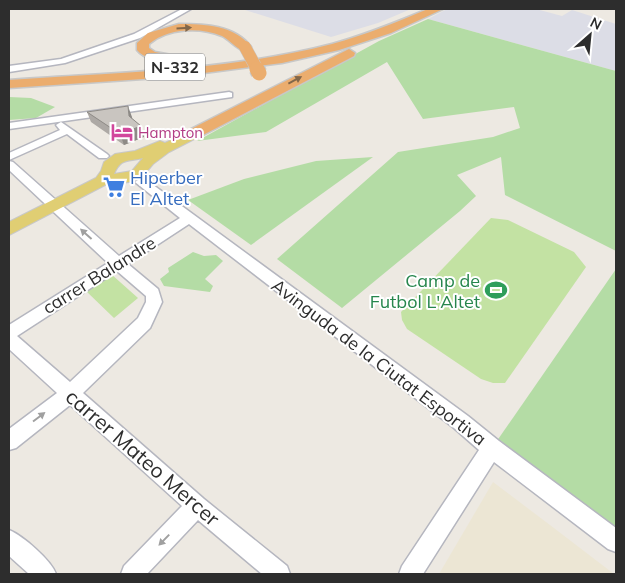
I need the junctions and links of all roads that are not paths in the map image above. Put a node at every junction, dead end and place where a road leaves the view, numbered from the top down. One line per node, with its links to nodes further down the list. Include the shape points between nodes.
1 (187, 9): 9 (street, via 137,36 62,61)
2 (428, 9): 5 (highway, N-332)
3 (437, 9): 4 (highway, N-332)
4 (408, 22): 11 (highway, N-332, via 344,45 253,64); 16 (highway, one-way to 4)
5 (339, 42): 6 (highway, via 280,51); 10 (highway, N-332, via 224,63)
6 (172, 59): 7 (highway); 16 (highway, one-way to 16, bridge, via 147,53 143,50 143,43 167,30 197,28 218,31 239,40 259,73 262,82 256,94)
7 (128, 62)
8 (109, 64): 9 (highway)
9 (9, 70)
10 (9, 80)
11 (9, 84)
12 (229, 95): 13 (street)
13 (75, 116): 14 (street); 17 (street, via 66,122)
14 (54, 119): 15 (street); 17 (street, Avinguda de la Ciutat Esportiva)
15 (9, 126)
16 (199, 128): 20 (main road, via 164,150)
17 (66, 129): 18 (street); 20 (street, Avinguda de la Ciutat Esportiva)
18 (9, 158)
19 (9, 164): 21 (street)
20 (122, 169): 21 (main road); 22 (street, Avinguda de la Ciutat Esportiva)
21 (54, 205): 23 (main road); 24 (street, one-way to 21)
22 (189, 218): 24 (street, carrer Balandre); 29 (street, Avinguda de la Ciutat Esportiva)
23 (9, 229)
24 (117, 263): 25 (street, carrer Balandre); 27 (street, via 153,293 154,302 144,323)
25 (9, 333)
26 (9, 339): 27 (street, carrer Mateo Mercer)
27 (70, 394): 28 (street, one-way to 27); 30 (street, carrer Mateo Mercer)
28 (9, 441)
29 (492, 448): 32 (street, Avinguda de la Ciutat Esportiva); 36 (street)
30 (197, 506): 34 (street, one-way to 34); 35 (street, carrer Mateo Mercer)
31 (9, 540): 33 (street)
32 (616, 541)
33 (45, 574)
34 (132, 574)
35 (279, 574)
36 (410, 574)

